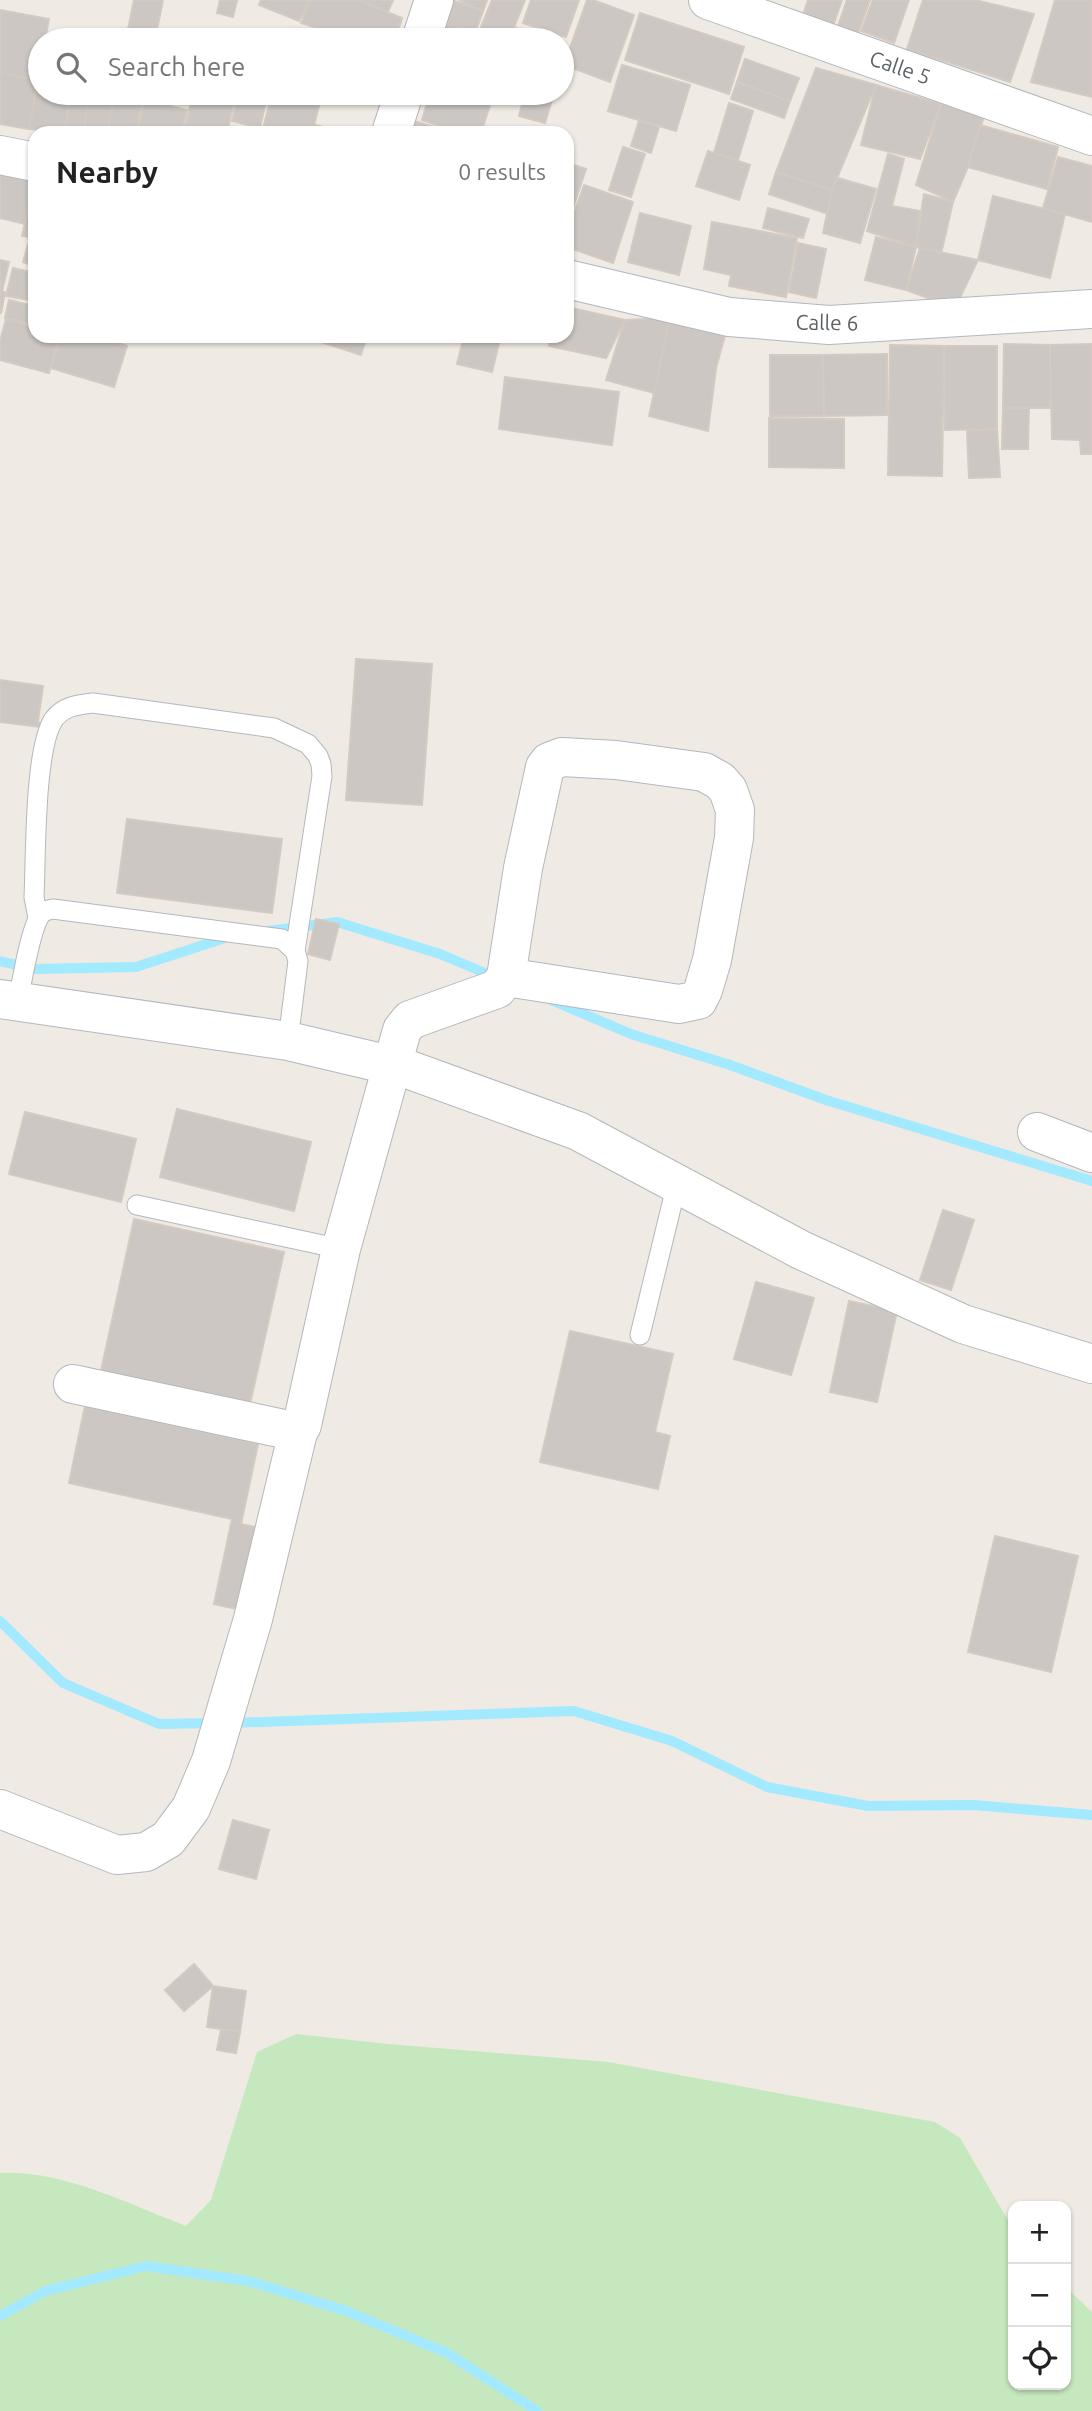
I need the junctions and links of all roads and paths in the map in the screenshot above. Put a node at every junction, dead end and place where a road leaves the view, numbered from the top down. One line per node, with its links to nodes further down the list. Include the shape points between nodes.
1 (434, 0): 3 (street)
2 (708, 0): 6 (street, Calle 5)
3 (425, 28)
4 (400, 105): 5 (street)
5 (393, 126)
6 (1092, 136)
7 (0, 155): 8 (street)
8 (28, 161)
9 (574, 281): 10 (street, Calle 6, via 729,317 829,325)
10 (1092, 309)
11 (38, 918): 12 (lane, via 52,909 282,939); 12 (lane, via 34,897 46,737 61,712 93,703 274,728 308,744 318,756 322,776); 14 (lane)
12 (295, 951): 15 (lane, via 298,961)
13 (506, 977): 13 (street, via 542,772 549,762 562,757 616,760 704,772 728,790 735,810 734,838 712,960 698,1000 679,1004); 16 (street, via 496,989 410,1020)
14 (9, 1000): 15 (street)
15 (288, 1041): 16 (street)
16 (390, 1067): 19 (street, via 407,1069 578,1131); 21 (street)
17 (1037, 1132): 18 (street)
18 (1092, 1153)
19 (677, 1183): 22 (lane); 23 (street, via 801,1250 963,1324)
20 (137, 1205): 21 (lane)
21 (341, 1249): 25 (street)
22 (640, 1335)
23 (1092, 1364)
24 (73, 1384): 25 (street)
25 (298, 1432): 26 (street, via 253,1619 211,1761 191,1808 168,1839 146,1852 117,1855)
26 (0, 1809)

